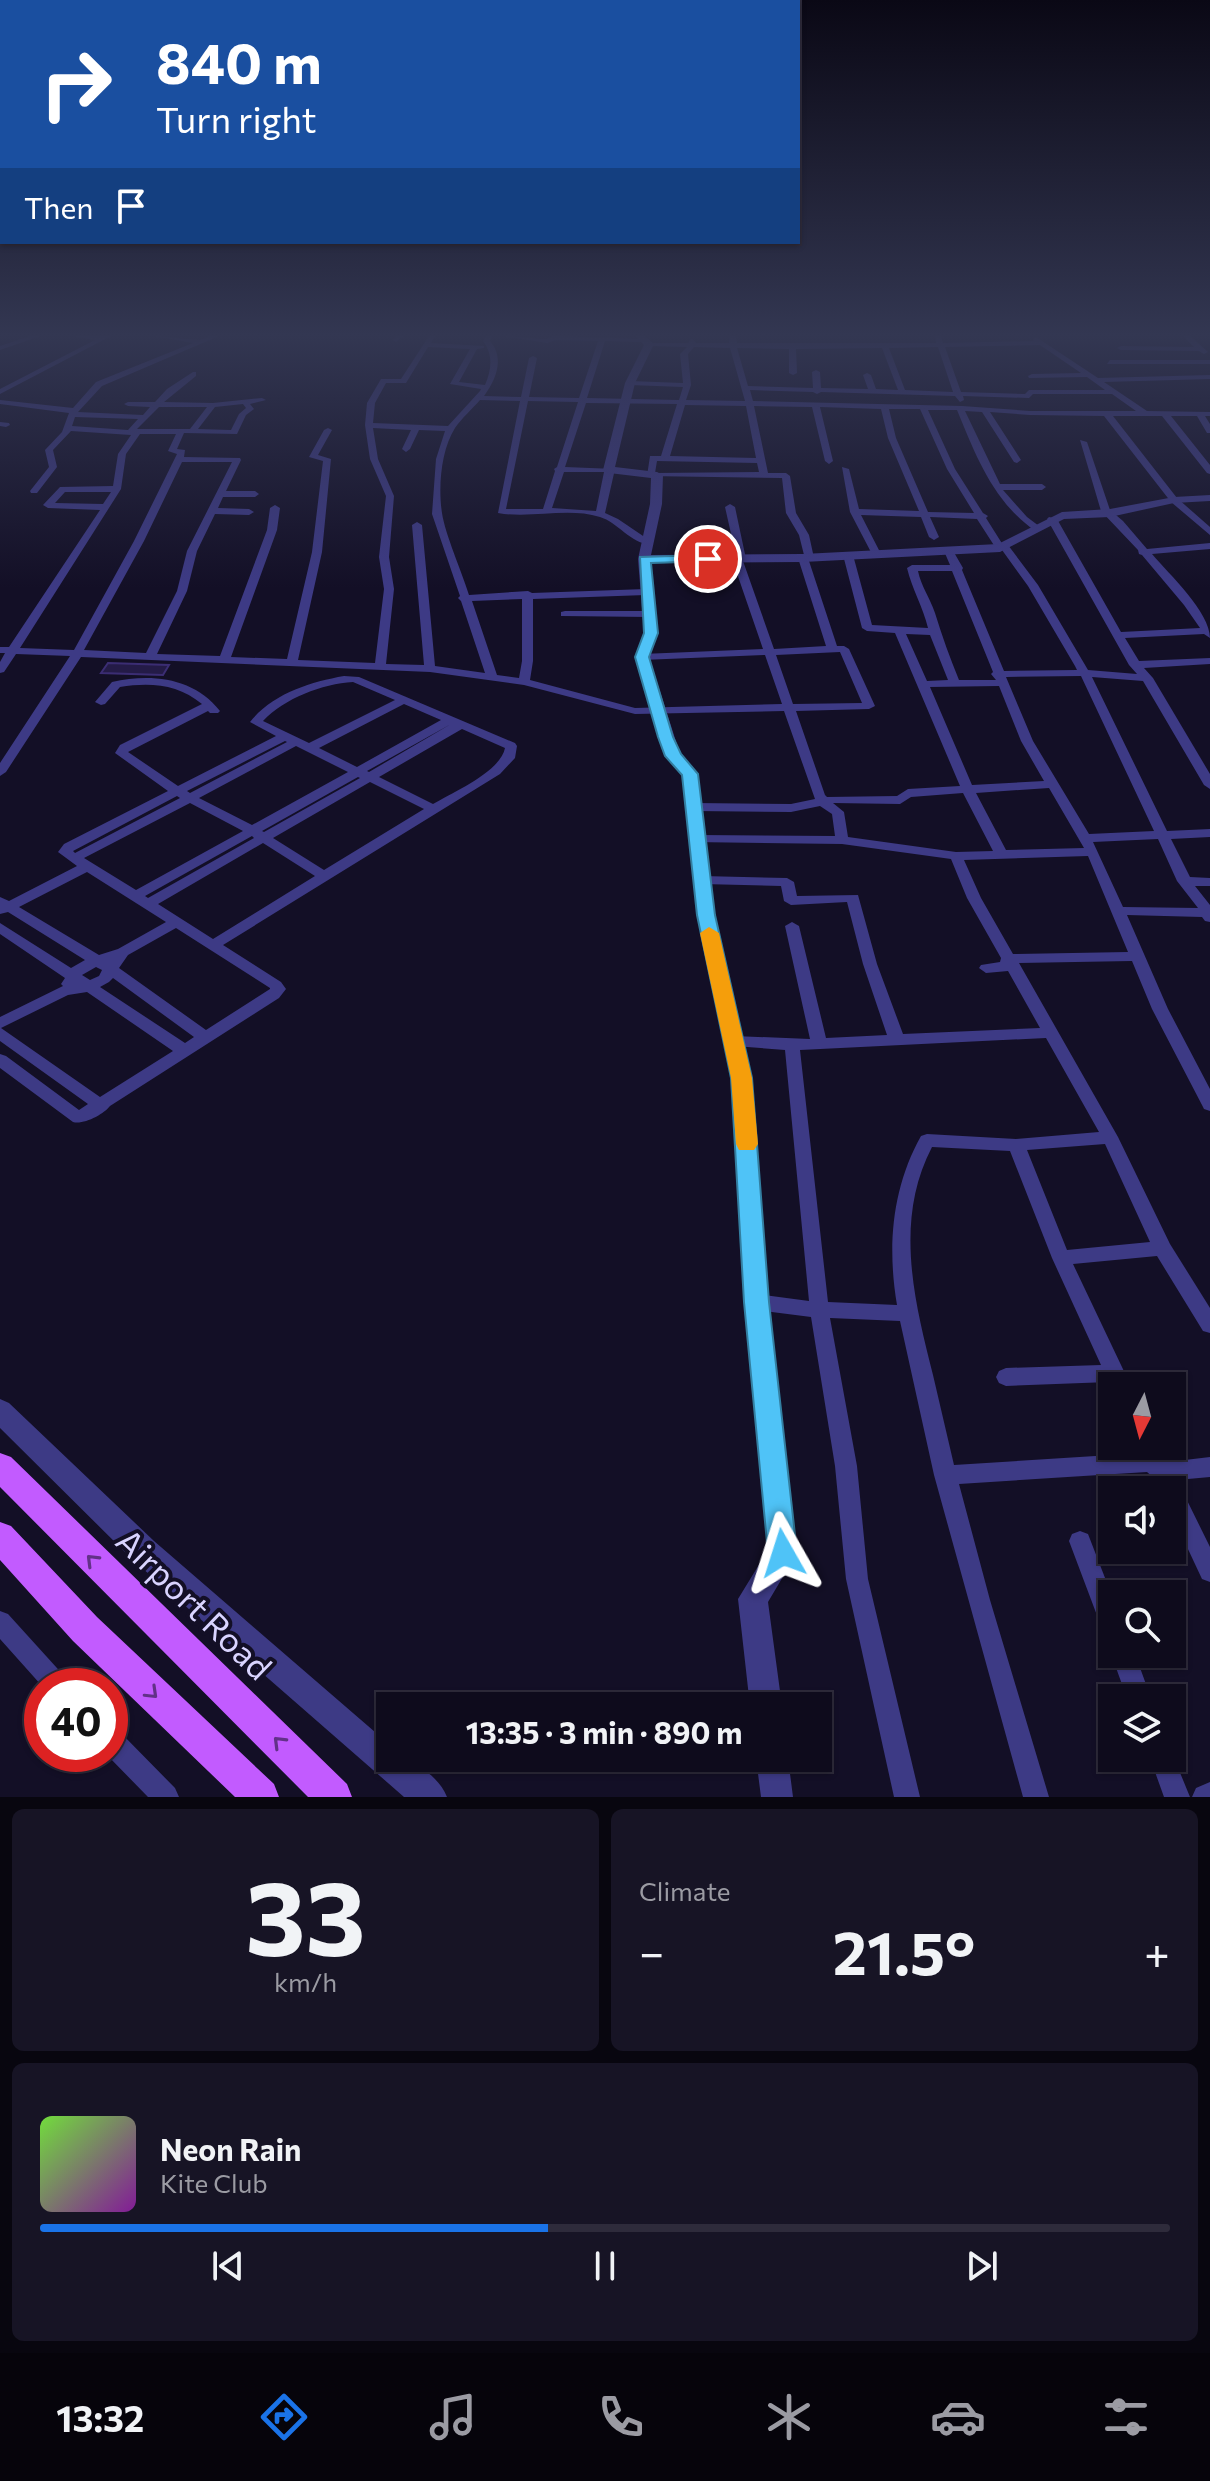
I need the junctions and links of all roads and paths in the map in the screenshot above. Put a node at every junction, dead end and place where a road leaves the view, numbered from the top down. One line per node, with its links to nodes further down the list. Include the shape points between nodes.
1 (70, 420): 20 (street)
2 (142, 420): 26 (street)
3 (201, 420): 25 (street)
4 (240, 420): 25 (street, via 234,432)
5 (369, 420): 19 (street)
6 (458, 420): 22 (street)
7 (519, 420): 50 (street, via 501,511)
8 (576, 420): 33 (street)
9 (621, 420): 36 (street)
10 (677, 420): 34 (street)
11 (753, 420): 31 (street)
12 (819, 420): 32 (street)
13 (888, 420): 56 (street)
14 (928, 420): 57 (street, via 951,469)
15 (966, 420): 39 (street)
16 (991, 420): 30 (street)
17 (1112, 420): 46 (street)
18 (1169, 420): 37 (street)
19 (369, 425): 21 (street); 92 (street, via 374,459 390,496 384,557 389,589)
20 (66, 428): 26 (street); 42 (street, via 49,450 53,467)
21 (416, 428): 22 (street); 28 (street)
22 (450, 429): 75 (street, via 440,453 437,514)
23 (328, 430): 90 (street, via 313,457 327,459 321,524)
24 (181, 431): 25 (street); 26 (street); 29 (street, via 172,451 182,452)
25 (192, 431)
26 (130, 432): 41 (street, via 137,433 122,454)
27 (1083, 442): 54 (street, via 1100,499)
28 (406, 449)
29 (177, 459): 43 (street, via 237,460); 86 (street)
30 (1017, 460)
31 (760, 461): 34 (street); 38 (street)
32 (829, 461)
33 (558, 469): 36 (street); 50 (street)
34 (657, 469): 36 (street); 38 (street); 65 (street, via 656,504)
35 (845, 469): 53 (street)
36 (610, 471): 55 (street)
37 (1210, 471)
38 (764, 475): 70 (street, via 786,476)
39 (998, 487): 40 (street); 60 (street)
40 (1042, 487)
41 (117, 489): 47 (street); 47 (street, via 63,489 48,505)
42 (34, 491)
43 (219, 494): 44 (street); 51 (street)
44 (255, 494)
45 (1210, 498): 46 (street)
46 (1174, 500): 54 (street); 61 (street)
47 (106, 507): 84 (street)
48 (730, 507): 71 (street)
49 (275, 508): 89 (street, via 272,530)
50 (547, 510): 55 (street)
51 (211, 511): 52 (street); 87 (street, via 192,551 182,591)
52 (249, 512)
53 (855, 512): 56 (street); 68 (street)
54 (1110, 513): 58 (street); 67 (street)
55 (600, 514): 65 (street, via 623,524)
56 (926, 515): 57 (street); 62 (street)
57 (983, 516): 64 (street)
58 (1052, 519): 60 (street); 81 (street)
59 (417, 525): 94 (street)
60 (1038, 529): 64 (street)
61 (1210, 532)
62 (934, 537)
63 (1210, 546): 67 (street)
64 (1002, 548): 66 (street); 96 (street, via 1045,602)
65 (645, 550): 71 (street); 73 (street)
66 (949, 551): 68 (street); 72 (street)
67 (1142, 552): 80 (street)
68 (876, 554): 69 (street)
69 (848, 555): 70 (street); 78 (street, via 867,628)
70 (806, 558): 71 (street); 83 (street)
71 (739, 559): 85 (street)
72 (958, 568): 79 (street, via 912,568); 97 (street)
73 (646, 592): 74 (street); 77 (street)
74 (528, 594): 75 (street); 100 (street)
75 (463, 598): 99 (street)
76 (565, 614): 77 (street)
77 (650, 614): 88 (street, via 651,633)
78 (900, 631): 79 (street); 101 (street)
79 (934, 632): 102 (street)
80 (1209, 633): 81 (street)
81 (1118, 635): 93 (street)
82 (0, 650): 84 (street)
83 (833, 650): 85 (street); 105 (street, via 844,649 869,706)
84 (14, 651): 86 (street); 95 (street)
85 (770, 652): 88 (street); 105 (street)
86 (77, 654): 87 (street); 109 (street)
87 (150, 657): 89 (street)
88 (642, 657): 106 (street)
89 (225, 659): 90 (street)
90 (292, 661): 92 (street)
91 (1210, 661): 93 (street)
92 (380, 665): 94 (street)
93 (1135, 665): 98 (street)
94 (430, 669): 99 (street)
95 (0, 670)
96 (1084, 673): 97 (street); 98 (street); 121 (street)
97 (999, 678): 102 (street); 111 (street)
98 (1147, 678): 112 (street)
99 (493, 679): 100 (street)
100 (524, 682): 106 (street, via 621,708)
101 (923, 684): 102 (street); 113 (street)
102 (955, 684)
103 (396, 699): 107 (street); 108 (street); 108 (street, via 355,679 338,678 273,706 256,720)
104 (101, 702): 114 (street, via 116,684 161,682 174,683 210,705 213,715 126,756)
105 (790, 709): 106 (street); 116 (street)
106 (658, 711): 117 (street, via 673,756 690,774)
107 (454, 723): 110 (street); 118 (street, via 511,746 509,758)
108 (296, 743): 110 (street); 114 (street); 115 (street)
109 (0, 772)
110 (364, 775): 118 (street); 120 (street)
111 (1053, 784): 113 (street); 122 (street)
112 (1210, 785)
113 (968, 790): 116 (street); 126 (street)
114 (177, 791): 115 (street); 128 (street, via 66,849)
115 (192, 799): 120 (street); 128 (street)
116 (824, 803): 117 (street); 124 (street, via 838,812)
117 (694, 807): 123 (street)
118 (434, 809): 129 (street)
119 (1210, 833): 121 (street)
120 (259, 835): 129 (street); 133 (street)
121 (1164, 835): 122 (street); 131 (street)
122 (1084, 838): 125 (street)
123 (697, 839): 124 (street); 130 (street)
124 (842, 840): 127 (street)
125 (1093, 852): 126 (street); 135 (street)
126 (1002, 855): 127 (street)
127 (956, 856): 142 (street)
128 (81, 862): 133 (street); 134 (street)
129 (324, 876): 140 (street)
130 (702, 880): 150 (street); 151 (street, via 787,882 791,901 853,898)
131 (1184, 881): 132 (street); 136 (street)
132 (1210, 882)
133 (142, 900): 137 (street)
134 (3, 906): 143 (street)
135 (1120, 911): 136 (street); 141 (street)
136 (1209, 915)
137 (176, 922): 140 (street); 143 (street)
138 (792, 926): 153 (street)
139 (0, 927): 145 (street)
140 (214, 944): 149 (street, via 278,989)
141 (1136, 956): 142 (street); 157 (street)
142 (1008, 959): 144 (street, via 1007,966); 148 (street)
143 (103, 965): 145 (street, via 77,971); 146 (street, via 104,979); 149 (street)
144 (986, 968)
145 (69, 984): 146 (street); 147 (street)
146 (88, 987): 155 (street)
147 (0, 1023)
148 (1049, 1033): 151 (street); 159 (street)
149 (206, 1038): 155 (street)
150 (734, 1041): 154 (street); 163 (street, via 742,1078)
151 (897, 1041): 153 (street)
152 (5, 1042): 158 (street)
153 (819, 1043): 154 (street)
154 (792, 1045): 164 (street)
155 (185, 1051): 158 (street)
156 (0, 1060): 158 (street, via 79,1118)
157 (1210, 1105)
158 (102, 1106)
159 (1110, 1137): 160 (street); 161 (street)
160 (1016, 1145): 162 (street); 165 (street, via 927,1140 908,1195 901,1241)
161 (1162, 1248): 162 (street); 166 (street)
162 (1061, 1258): 167 (street)
163 (757, 1302): 164 (street); 183 (street, via 783,1553 753,1599)
164 (819, 1310): 165 (street); 192 (street, via 846,1466 857,1579)
165 (909, 1313): 173 (street)
166 (1210, 1325)
167 (1115, 1372)
168 (1006, 1377): 169 (street)
169 (1098, 1379)
170 (0, 1411): 187 (street, via 144,1551)
171 (0, 1467): 190 (main road, Airport Road, one-way to 171)
172 (1210, 1467): 175 (street)
173 (945, 1475): 174 (street, via 1151,1462); 193 (street)
174 (1161, 1476)
175 (1186, 1477)
176 (1186, 1522): 179 (street)
177 (0, 1537): 189 (main road, one-way to 189, via 85,1629)
178 (1080, 1541): 180 (street)
179 (1210, 1571)
180 (1098, 1589)
181 (0, 1622): 182 (street)
182 (42, 1668)
183 (764, 1692)
184 (128, 1758): 188 (street)
185 (774, 1772): 191 (street)
186 (1167, 1772): 194 (street)
187 (415, 1792)
188 (166, 1797)
189 (261, 1797)
190 (334, 1797)
191 (777, 1797)
192 (907, 1797)
193 (1036, 1797)
194 (1177, 1797)

